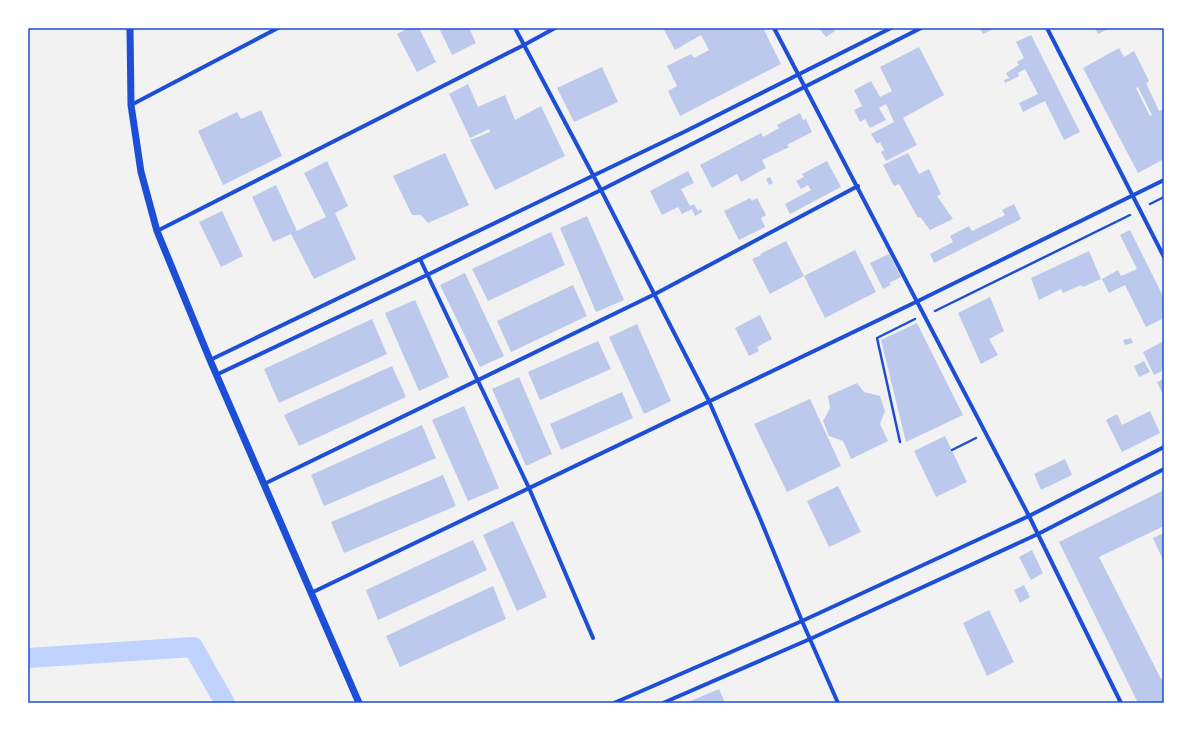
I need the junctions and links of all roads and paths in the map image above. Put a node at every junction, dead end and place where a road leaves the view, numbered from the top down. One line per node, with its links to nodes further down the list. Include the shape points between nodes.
1 (130, 28): 12 (street)
2 (278, 28): 12 (street)
3 (515, 28): 9 (street)
4 (554, 28): 9 (street)
5 (774, 28): 10 (street)
6 (891, 28): 10 (street)
7 (921, 28): 11 (street)
8 (1047, 28): 17 (street)
9 (524, 45): 13 (street); 20 (street)
10 (798, 74): 11 (street); 13 (street)
11 (805, 86): 15 (street); 16 (street)
12 (131, 105): 20 (street, via 141,172)
13 (594, 176): 16 (street); 22 (street)
14 (1164, 180): 17 (street)
15 (858, 186): 24 (street); 25 (street)
16 (601, 190): 23 (street); 24 (street)
17 (1133, 196): 19 (street); 25 (street)
18 (1164, 197): 19 (path)
19 (1140, 209): 21 (street); 26 (path)
20 (157, 231): 28 (street)
21 (1164, 256)
22 (420, 259): 23 (street); 28 (street)
23 (427, 275): 29 (street); 30 (street)
24 (655, 294): 30 (street); 31 (street)
25 (918, 301): 31 (street); 39 (street)
26 (933, 313)
27 (918, 317): 33 (path, via 877,338)
28 (210, 360): 29 (street)
29 (216, 375): 37 (street)
30 (477, 379): 37 (street); 38 (street)
31 (709, 401): 38 (street); 42 (street)
32 (979, 436): 35 (path)
33 (900, 442)
34 (1164, 447): 39 (street)
35 (952, 450)
36 (1164, 469): 40 (street)
37 (264, 484): 41 (street)
38 (529, 488): 41 (street); 43 (street)
39 (1029, 516): 40 (street); 42 (street)
40 (1038, 534): 44 (street); 49 (street)
41 (311, 593): 45 (street)
42 (802, 621): 44 (street); 46 (street)
43 (593, 638)
44 (810, 639): 47 (street); 48 (street)
45 (359, 703)
46 (614, 703)
47 (663, 703)
48 (838, 703)
49 (1121, 703)

